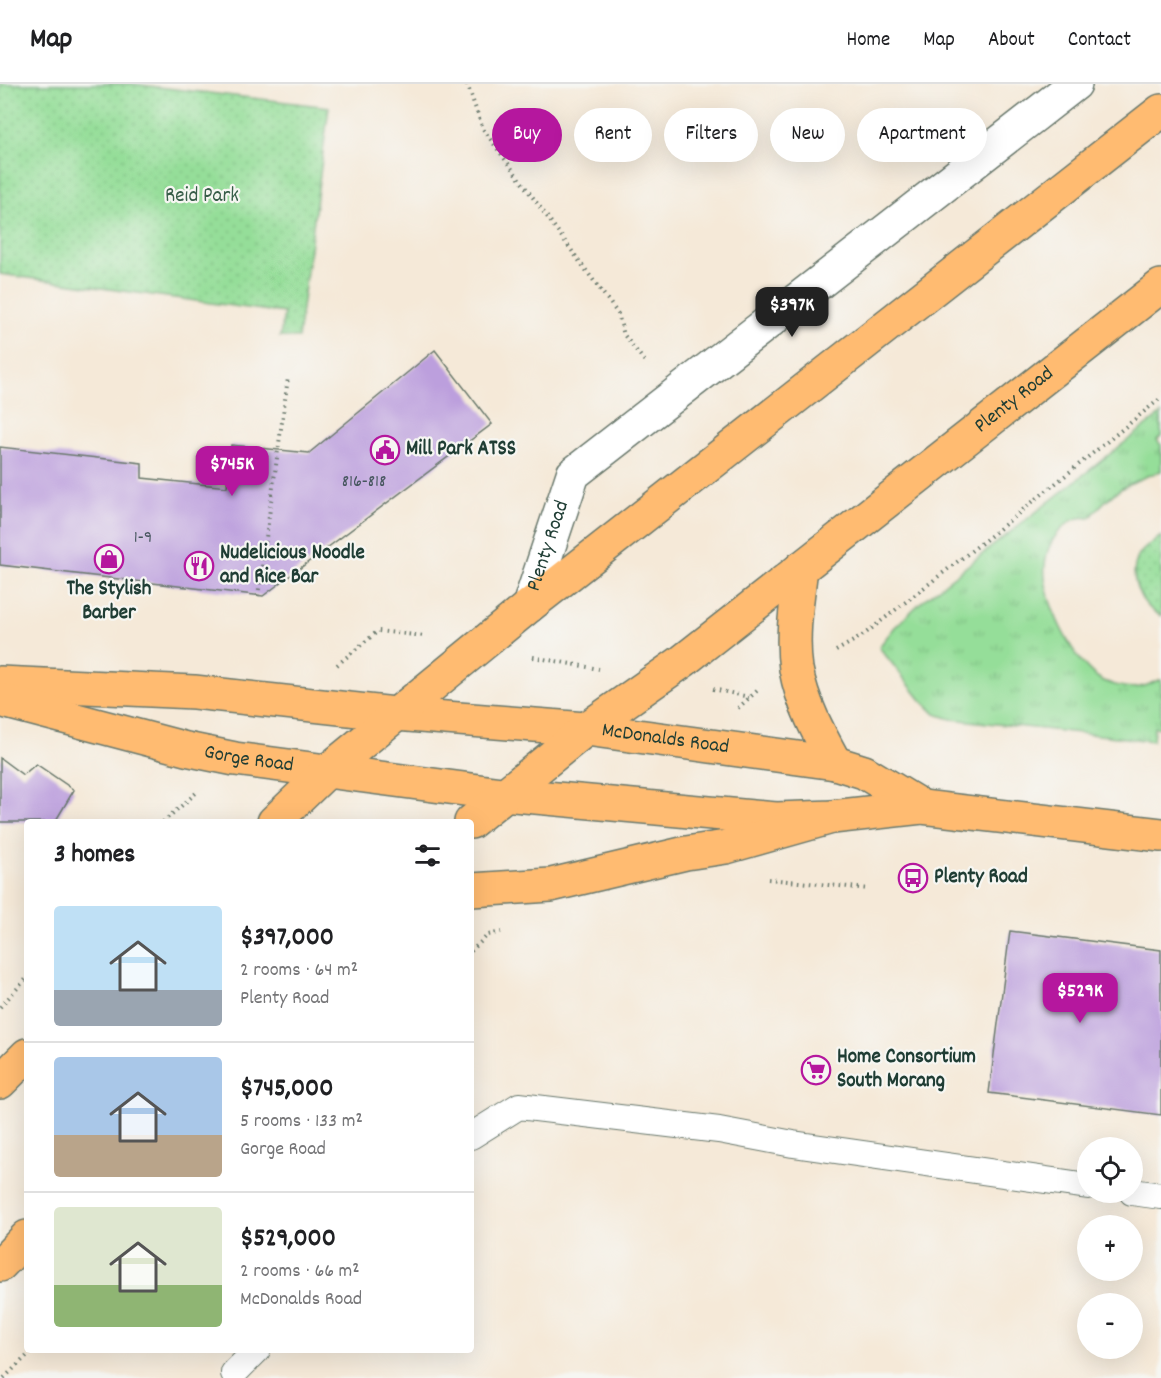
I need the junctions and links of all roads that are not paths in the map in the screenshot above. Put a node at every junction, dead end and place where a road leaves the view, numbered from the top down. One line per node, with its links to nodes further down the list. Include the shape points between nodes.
1 (1075, 84): 5 (street, Plenty Road, via 573,474)
2 (1161, 111): 5 (main road, Plenty Road)
3 (1161, 286): 4 (main road, Plenty Road)
4 (801, 568): 9 (main road, Plenty Road, via 683,661); 10 (main road, via 796,608 796,669 816,728)
5 (529, 606): 8 (main road, Plenty Road)
6 (0, 683): 8 (main road, via 144,688)
7 (0, 700): 11 (main road, Gorge Road, via 186,749)
8 (395, 714): 9 (main road, McDonalds Road); 11 (main road, Plenty Road)
9 (586, 729): 10 (main road, McDonalds Road); 12 (main road, Plenty Road)
10 (835, 763): 13 (main road, McDonalds Road, via 864,772)
11 (326, 772): 12 (main road, Gorge Road); 15 (main road, Plenty Road)
12 (502, 794): 14 (main road, McDonalds Road, via 776,819); 16 (main road, Plenty Road)
13 (922, 807): 14 (main road, McDonalds Road); 17 (main road, McDonalds Road)
14 (832, 817): 18 (main road, via 726,847 551,885)
15 (277, 819)
16 (474, 819)
17 (1161, 835)
18 (474, 890)
19 (24, 1058): 20 (main road)
20 (0, 1082)
21 (474, 1134): 22 (lane, via 519,1106 688,1126)
22 (1077, 1184)
23 (1143, 1194): 24 (lane)
24 (1161, 1196)
25 (24, 1240): 26 (main road)
26 (0, 1265)
27 (254, 1353): 28 (lane)
28 (234, 1373)

